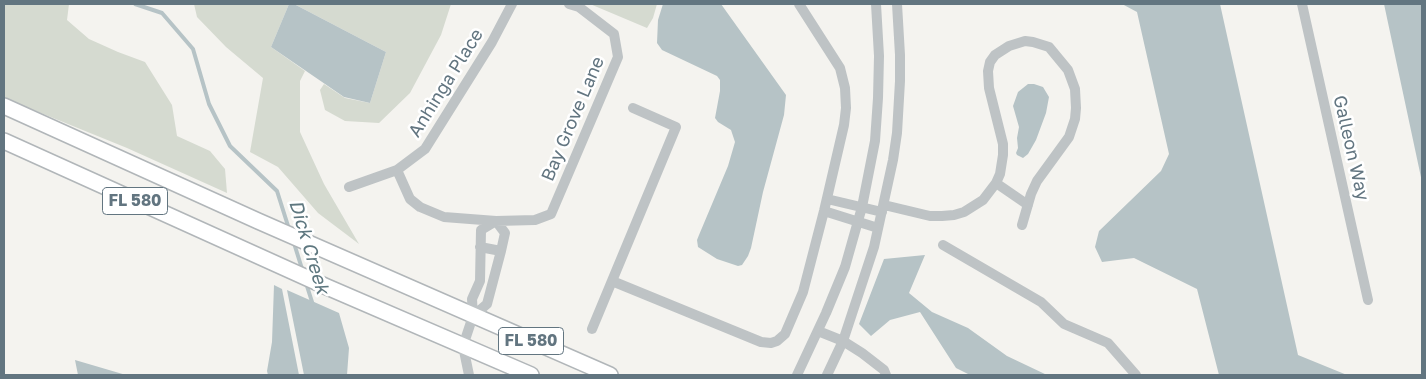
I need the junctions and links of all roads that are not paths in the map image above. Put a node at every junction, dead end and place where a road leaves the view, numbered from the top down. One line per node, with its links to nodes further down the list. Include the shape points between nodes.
1 (512, 4): 10 (street, Anhinga Place, via 425,149)
2 (569, 4): 18 (street, Bay Grove Lane, via 579,7 614,34 618,57 550,214 535,220)
3 (799, 4): 13 (street, via 840,68 845,88 844,125)
4 (876, 4): 15 (street, via 878,98 875,141)
5 (897, 4): 16 (street, via 899,106 894,160)
6 (1302, 4): 26 (street, Galleon Way)
7 (4, 106): 27 (main road, FL 580)
8 (633, 108): 25 (street, via 676,127)
9 (4, 141): 31 (main road, FL 580)
10 (397, 170): 12 (street, Anhinga Place); 18 (street, via 410,198 420,207 444,217)
11 (996, 183): 14 (street); 14 (street, via 1002,165 1003,144 989,88 990,62 1008,46 1025,41 1041,44 1055,53 1068,70 1075,89 1076,108 1069,136 1041,175); 16 (street, via 978,204 954,215 930,216)
12 (349, 187)
13 (827, 199): 15 (street); 17 (street)
14 (1028, 205): 20 (street)
15 (862, 207): 16 (street); 19 (street)
16 (883, 208): 21 (street)
17 (824, 211): 19 (street); 25 (street, via 803,292 792,320 785,334 771,343 760,342)
18 (496, 221): 23 (street, via 481,230); 24 (street, via 505,233)
19 (859, 222): 21 (street); 29 (street)
20 (1022, 225)
21 (878, 228): 30 (street)
22 (943, 245): 38 (street, via 1040,302 1064,324 1108,343)
23 (480, 247): 24 (street); 27 (street, via 480,281 472,300)
24 (500, 251): 27 (street, via 487,304)
25 (612, 281): 28 (street)
26 (1368, 300)
27 (473, 316): 31 (street); 34 (main road, FL 580)
28 (592, 329)
29 (818, 330): 30 (street); 35 (street)
30 (843, 341): 36 (street); 37 (street, via 862,352)
31 (463, 346): 32 (street); 33 (main road, FL 580)
32 (469, 375)
33 (531, 375)
34 (610, 375)
35 (798, 375)
36 (827, 375)
37 (886, 375)
38 (1136, 375)

